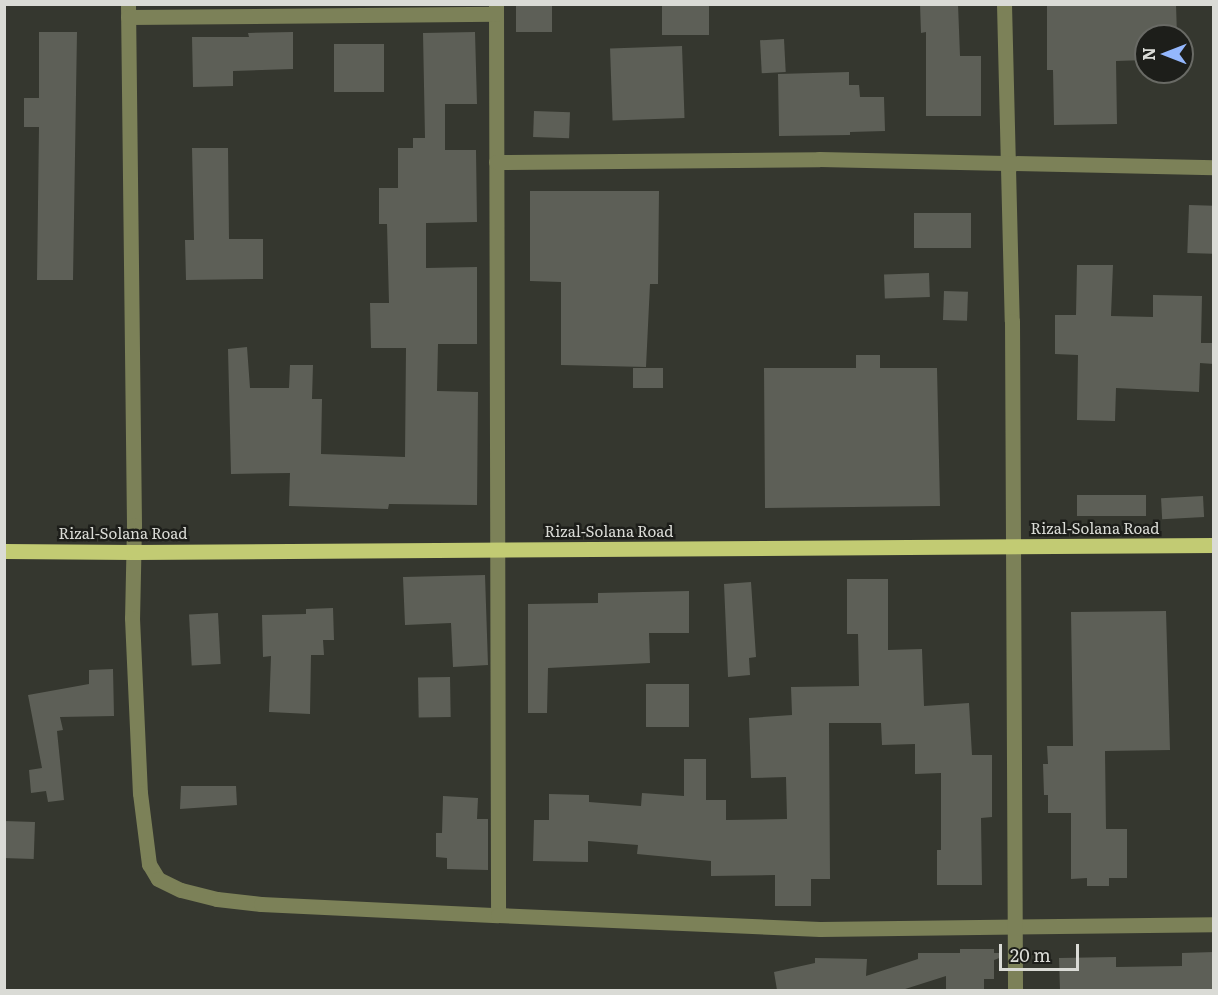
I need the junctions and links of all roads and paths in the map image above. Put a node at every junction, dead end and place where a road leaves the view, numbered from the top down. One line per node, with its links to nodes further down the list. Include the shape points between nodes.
1 (1004, 4): 5 (street)
2 (496, 9): 3 (street); 4 (street)
3 (128, 11): 11 (street)
4 (496, 162): 5 (street); 10 (street)
5 (1010, 162): 6 (street); 8 (street)
6 (1214, 167)
7 (1214, 545): 8 (main road, Rizal-Solana Road)
8 (1011, 546): 10 (main road, Rizal-Solana Road); 14 (street)
9 (4, 550): 11 (main road, Rizal-Solana Road)
10 (495, 550): 11 (main road, Rizal-Solana Road); 12 (street)
11 (134, 552): 12 (street, via 133,640 140,793 149,864 158,879 208,897 261,904)
12 (498, 915): 14 (street, via 820,928)
13 (1214, 924): 14 (street)
14 (1015, 925): 15 (street)
15 (1015, 990)

